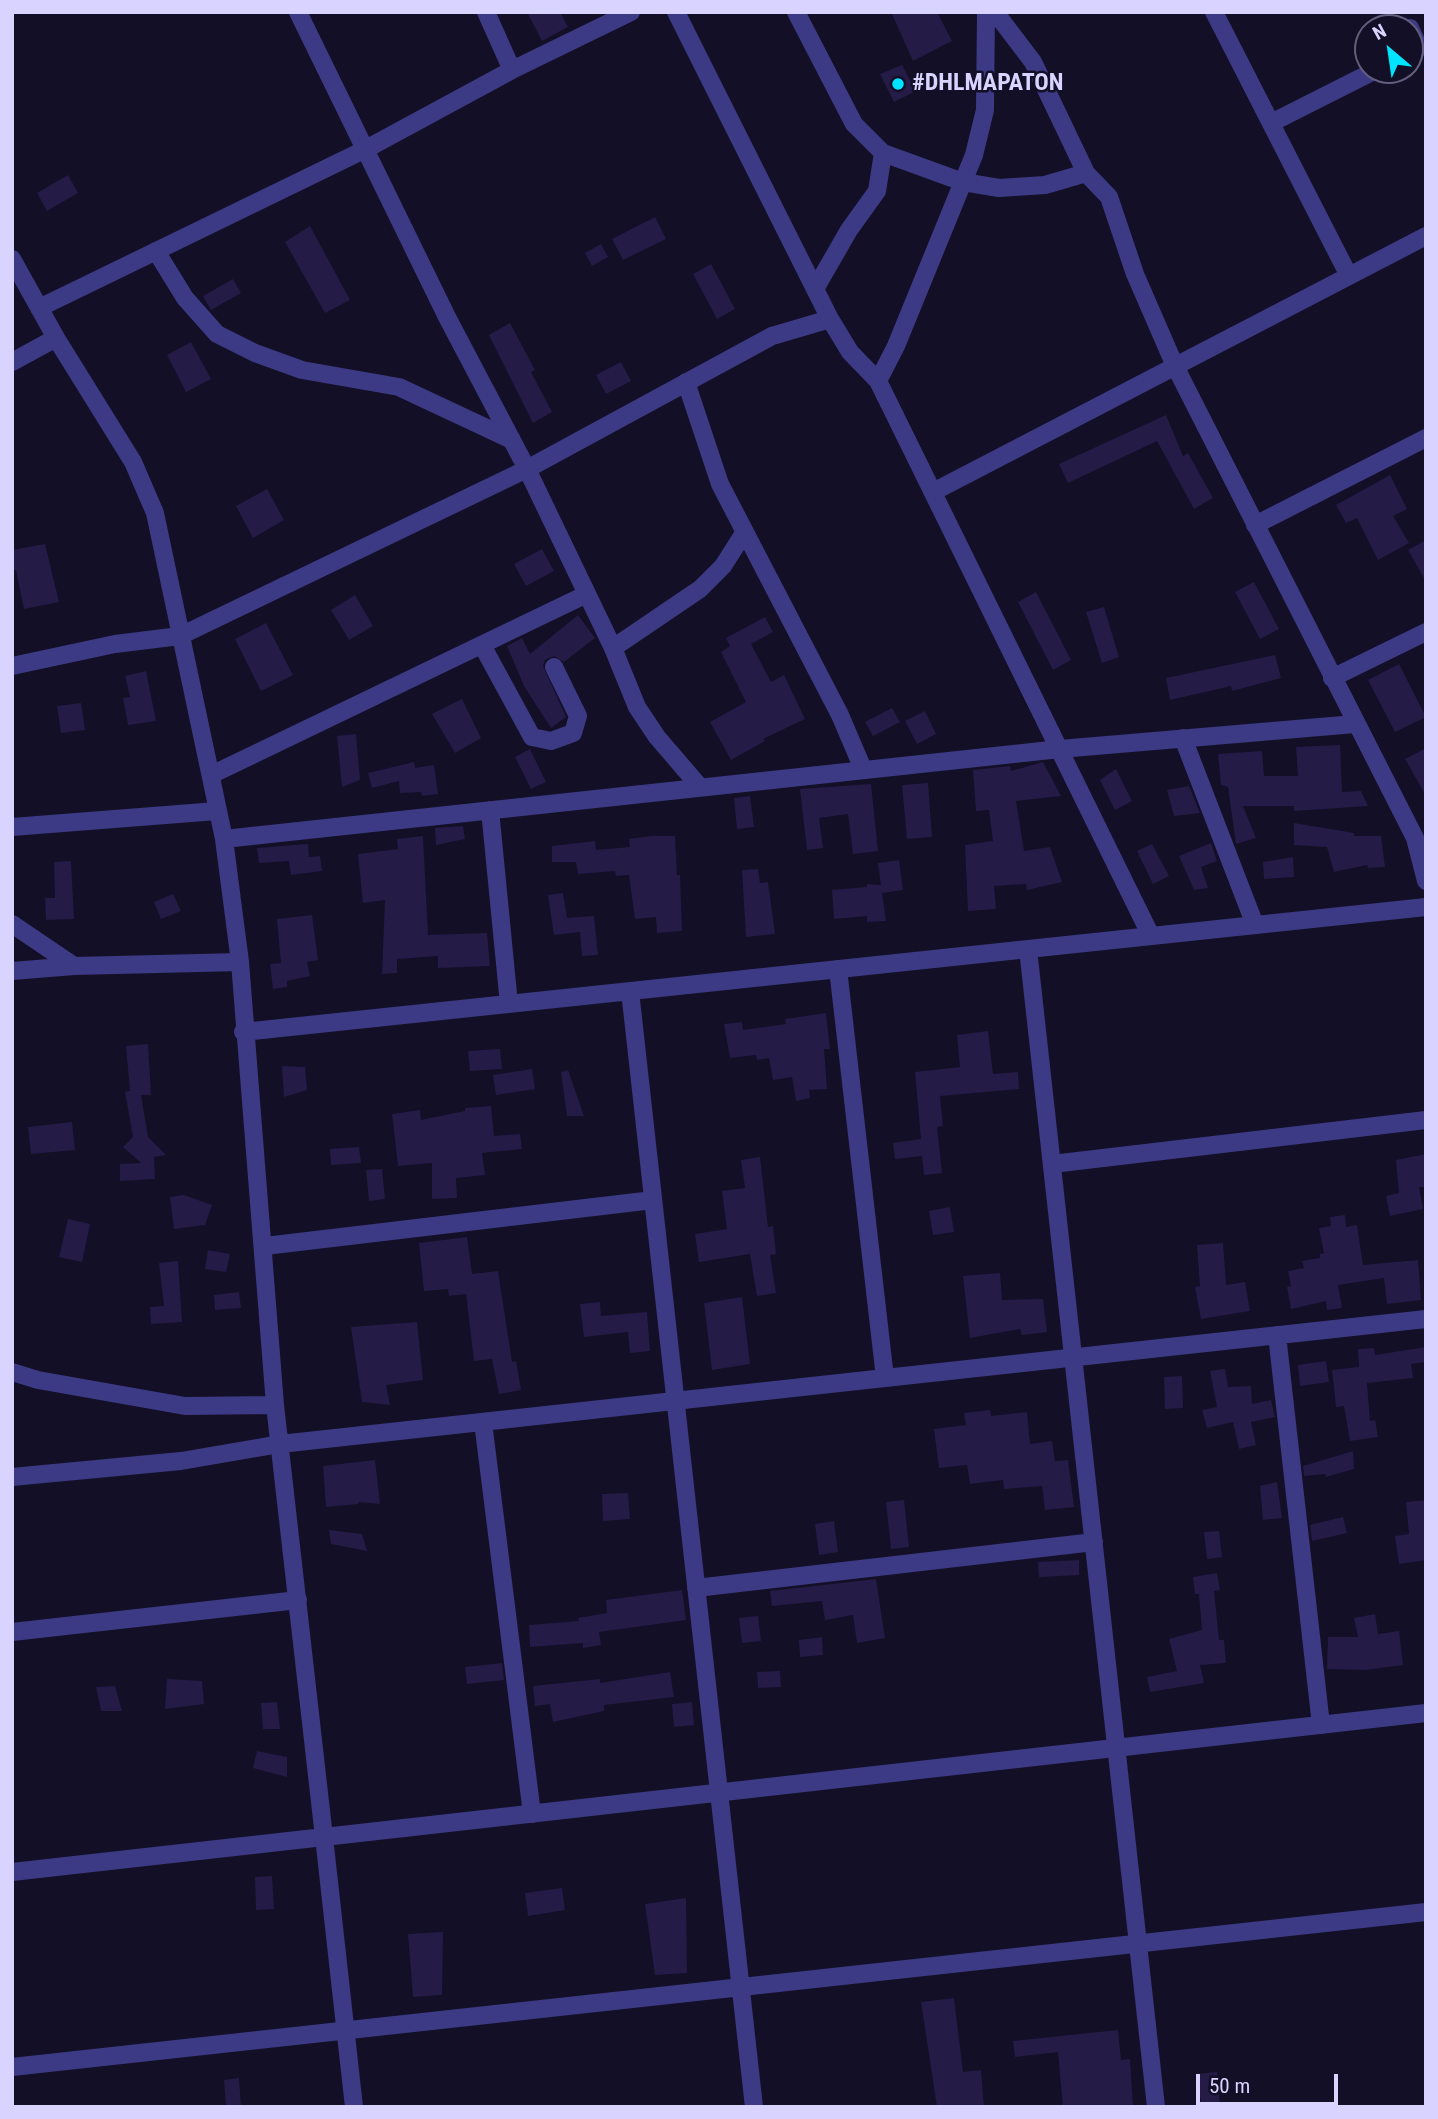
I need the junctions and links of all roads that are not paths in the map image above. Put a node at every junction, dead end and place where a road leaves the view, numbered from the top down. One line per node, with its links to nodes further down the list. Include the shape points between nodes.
1 (298, 12): 12 (street)
2 (486, 12): 9 (street)
3 (631, 12): 9 (street)
4 (676, 12): 20 (street)
5 (796, 12): 13 (street, via 854,124)
6 (986, 12): 15 (street, via 985,110)
7 (995, 12): 14 (street, via 1033,62)
8 (1214, 12): 11 (street)
9 (512, 70): 12 (street)
10 (1354, 81): 11 (street)
11 (1271, 123): 19 (street)
12 (366, 149): 17 (street); 29 (street)
13 (883, 153): 15 (street); 20 (street, via 877,191)
14 (1086, 173): 15 (street, via 1015,189); 25 (street, via 1115,209 1135,274)
15 (963, 182): 26 (street)
16 (1426, 236): 19 (street)
17 (156, 251): 21 (street); 29 (street, via 185,298 216,334 302,370 399,387)
18 (12, 259): 21 (street)
19 (1349, 276): 25 (street)
20 (815, 289): 22 (street)
21 (39, 307): 23 (street)
22 (830, 319): 26 (street, via 850,352); 27 (street, via 772,336)
23 (56, 338): 24 (street); 36 (street, via 144,484 155,513)
24 (12, 362)
25 (1175, 366): 31 (street); 32 (street)
26 (878, 381): 31 (street)
27 (686, 382): 30 (street); 33 (street, via 720,484)
28 (1426, 438): 32 (street)
29 (512, 440): 30 (street)
30 (527, 468): 34 (street); 36 (street)
31 (933, 492): 44 (street)
32 (1255, 525): 41 (street)
33 (744, 533): 38 (street, via 723,566 700,589); 45 (street, via 840,715)
34 (587, 594): 37 (street); 38 (street)
35 (1426, 632): 41 (street)
36 (180, 636): 39 (street); 46 (street)
37 (482, 645): 40 (street, via 532,737 551,741 573,733 578,716); 46 (street)
38 (613, 648): 47 (street, via 645,721)
39 (12, 666)
40 (554, 667)
41 (1332, 678): 42 (street)
42 (1355, 724): 43 (street); 52 (street, via 1415,838)
43 (1183, 738): 44 (street); 55 (street)
44 (1060, 749): 45 (street); 56 (street)
45 (863, 769): 47 (street)
46 (211, 775): 49 (street)
47 (700, 787): 48 (street)
48 (489, 810): 51 (street); 63 (street)
49 (217, 811): 50 (street); 51 (street)
50 (12, 827)
51 (224, 839): 58 (street)
52 (1426, 881)
53 (1426, 907): 55 (street)
54 (12, 924): 59 (street)
55 (1255, 925): 56 (street)
56 (1151, 936): 57 (street)
57 (1028, 949): 60 (street); 66 (street)
58 (240, 962): 59 (street); 64 (street)
59 (74, 966): 61 (street)
60 (838, 969): 62 (street); 73 (street)
61 (12, 971)
62 (630, 991): 63 (street); 67 (street)
63 (509, 1003): 64 (street)
64 (243, 1031): 68 (street)
65 (1426, 1120): 66 (street)
66 (1052, 1164): 71 (street)
67 (653, 1200): 68 (street); 74 (street)
68 (265, 1246): 75 (street)
69 (1426, 1319): 70 (street)
70 (1277, 1335): 71 (street); 84 (street)
71 (1073, 1357): 73 (street); 79 (street)
72 (12, 1372): 75 (street, via 184,1406)
73 (885, 1378): 74 (street)
74 (676, 1401): 76 (street); 80 (street)
75 (275, 1405): 77 (street)
76 (483, 1422): 77 (street); 87 (street)
77 (280, 1444): 78 (street, via 181,1461); 81 (street)
78 (12, 1477)
79 (1094, 1542): 80 (street); 85 (street)
80 (696, 1588): 86 (street)
81 (298, 1600): 82 (street); 88 (street)
82 (12, 1632)
83 (1426, 1713): 84 (street)
84 (1321, 1725): 85 (street)
85 (1117, 1748): 86 (street); 91 (street)
86 (720, 1793): 87 (street); 92 (street)
87 (532, 1814): 88 (street)
88 (324, 1837): 89 (street); 93 (street)
89 (12, 1872)
90 (1426, 1912): 91 (street)
91 (1138, 1943): 92 (street); 97 (street)
92 (741, 1987): 93 (street); 96 (street)
93 (345, 2030): 94 (street); 95 (street)
94 (12, 2067)
95 (354, 2107)
96 (754, 2107)
97 (1156, 2107)

